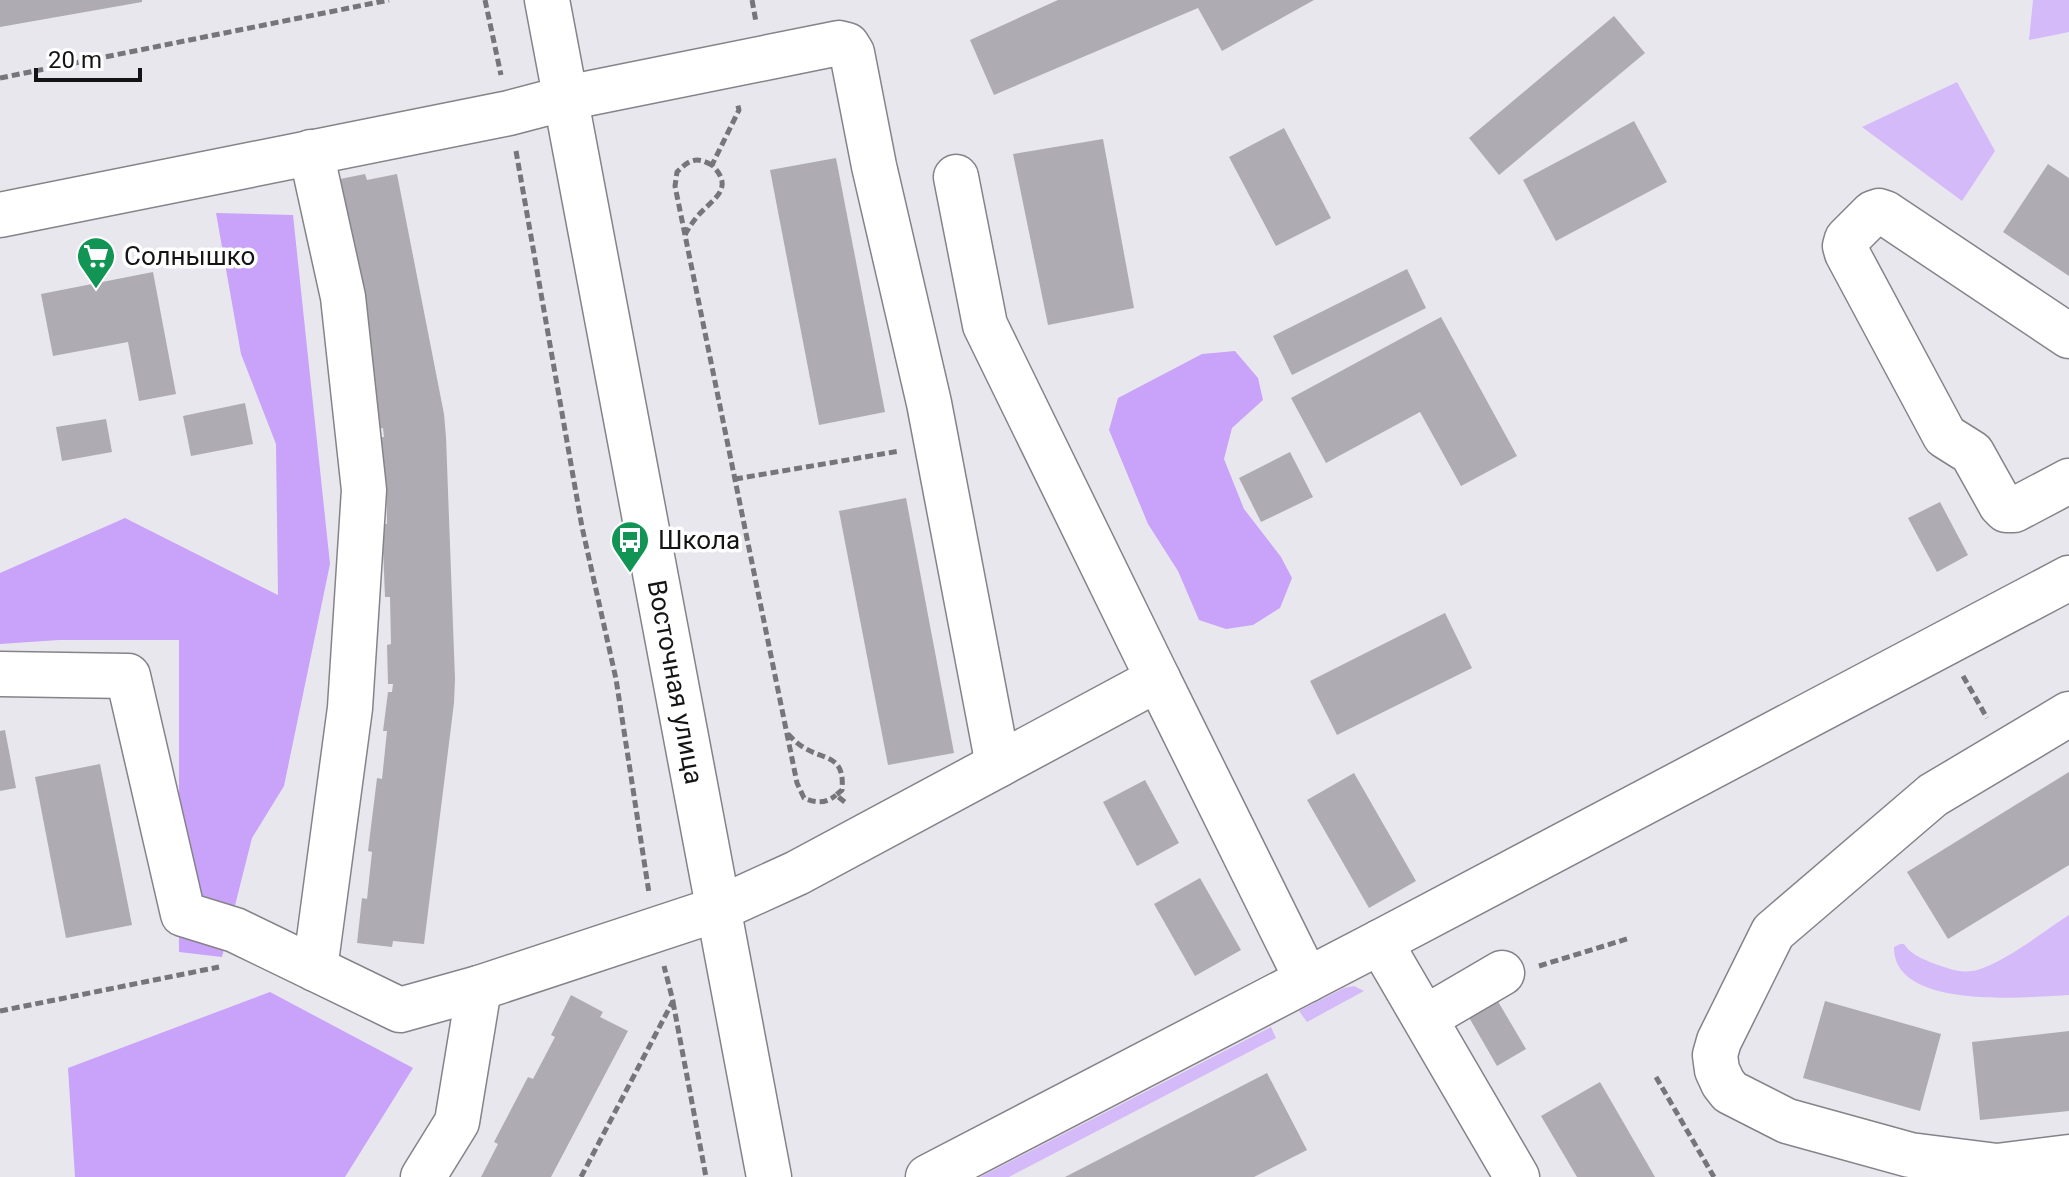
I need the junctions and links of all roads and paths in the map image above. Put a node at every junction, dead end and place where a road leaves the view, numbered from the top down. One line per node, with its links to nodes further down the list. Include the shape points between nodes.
1 (389, 0): 5 (path)
2 (485, 0): 7 (path)
3 (547, 0): 6 (main road, Восточная улица)
4 (729, 65): 6 (main road); 9 (path, via 739,110); 14 (main road, via 839,43 852,53)
5 (0, 78)
6 (566, 98): 7 (main road); 25 (main road, Восточная улица)
7 (509, 113): 8 (main road); 26 (path, via 582,527 616,679)
8 (311, 152): 11 (main road); 30 (main road, via 343,297 364,490 350,708)
9 (712, 165): 12 (path, via 722,179 722,191); 12 (path, via 688,161 677,172)
10 (956, 177): 19 (main road, via 985,325)
11 (0, 215)
12 (685, 235): 15 (path)
13 (2069, 336): 16 (main road, via 1885,213 1873,213 1847,239 1847,253 1945,436 1972,453 2001,505 2014,510)
14 (937, 445): 15 (path); 22 (main road)
15 (735, 479): 21 (path)
16 (2069, 481)
17 (2069, 578): 28 (main road)
18 (0, 674): 30 (main road, via 128,676 183,914 235,930)
19 (1158, 679): 22 (main road); 32 (main road)
20 (2069, 714): 38 (main road, via 1933,795 1773,932 1715,1055 1730,1092 1787,1121 1910,1155 1997,1166)
21 (787, 734): 23 (path, via 838,765 843,777); 23 (path, via 804,798 816,803)
22 (998, 765): 24 (main road)
23 (836, 795): 24 (path)
24 (881, 829): 25 (main road)
25 (718, 909): 26 (main road); 42 (main road, Восточная улица)
26 (655, 930): 33 (main road); 34 (path)
27 (1630, 938): 31 (path)
28 (1380, 942): 32 (main road); 36 (main road)
29 (234, 964): 35 (path)
30 (315, 969): 33 (main road, via 400,1010)
31 (1502, 973): 36 (main road)
32 (1307, 980): 43 (main road)
33 (479, 988): 39 (main road, via 457,1122)
34 (673, 1001): 40 (path); 41 (path)
35 (0, 1011)
36 (1425, 1018): 44 (main road)
37 (1656, 1077): 45 (path)
38 (2069, 1157)
39 (423, 1177)
40 (581, 1177)
41 (706, 1177)
42 (769, 1177)
43 (928, 1177)
44 (1517, 1177)
45 (1714, 1177)

